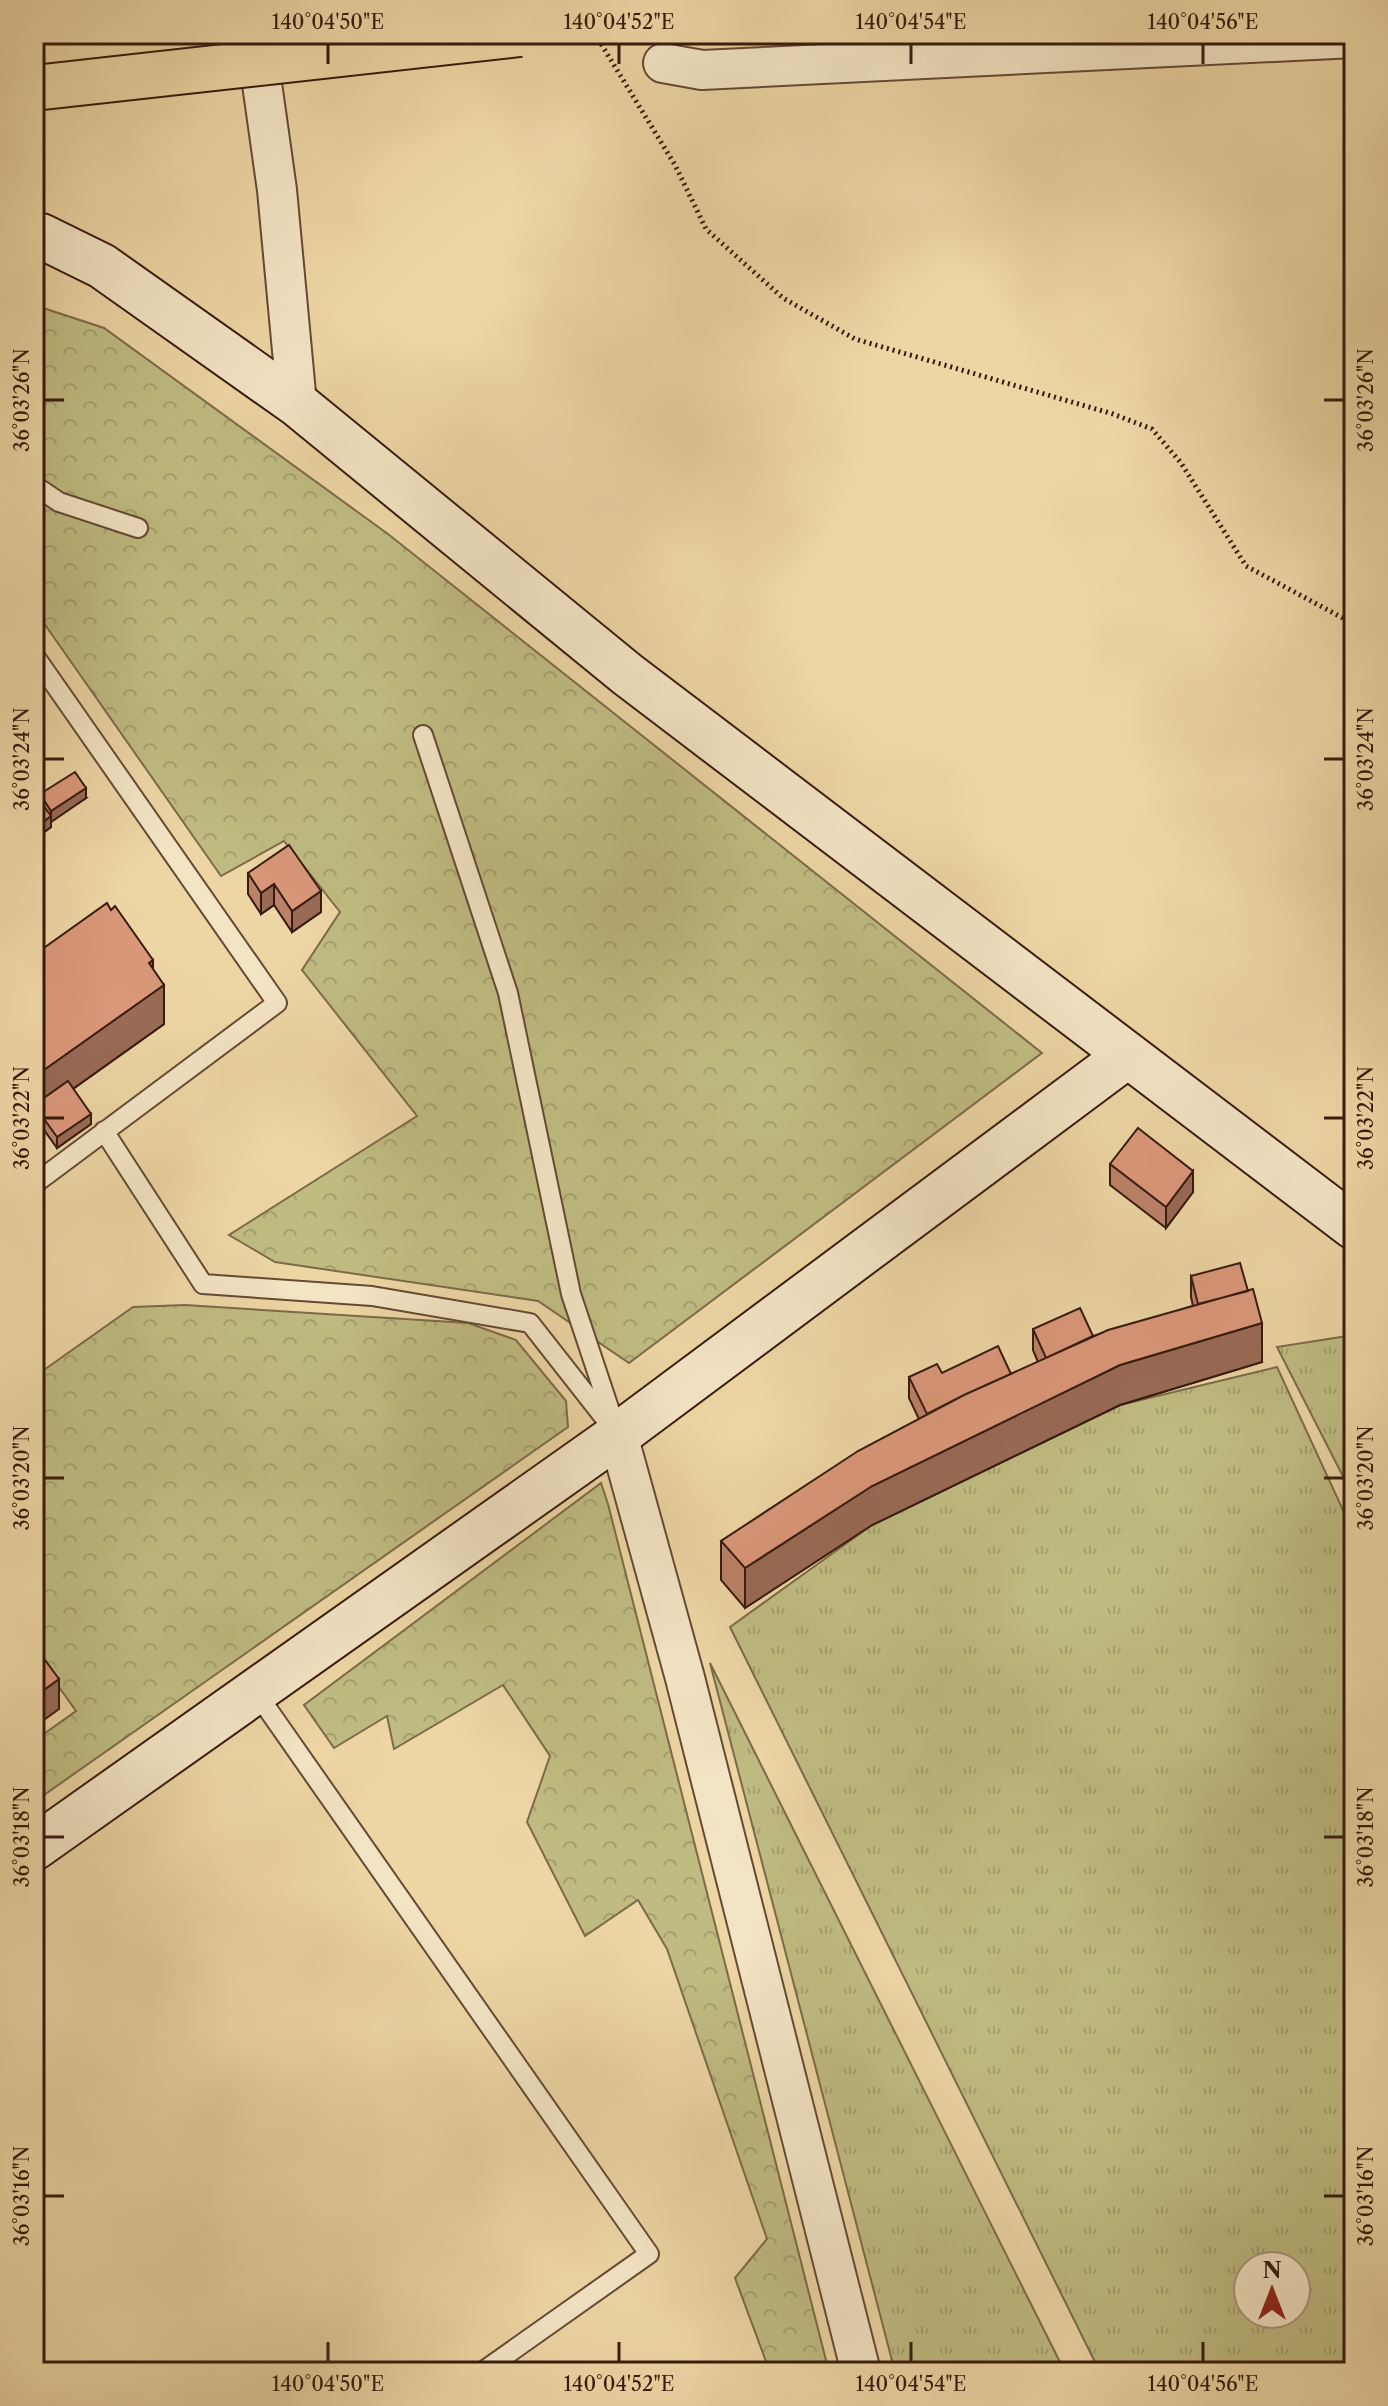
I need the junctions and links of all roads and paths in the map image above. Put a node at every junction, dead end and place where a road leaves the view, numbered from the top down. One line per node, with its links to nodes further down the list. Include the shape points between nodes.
1 (255, 34): 8 (street, via 277,190)
2 (520, 34): 6 (highway, bridge)
3 (595, 34): 11 (path, via 675,165 706,229 783,298 855,339 1152,429 1181,463 1246,566)
4 (1354, 38): 5 (street, via 702,70)
5 (663, 63)
6 (34, 88)
7 (34, 235): 8 (street, via 102,266)
8 (297, 404): 14 (street, via 627,674)
9 (34, 485): 10 (lane, via 59,502)
10 (138, 528)
11 (1354, 624)
12 (34, 655): 15 (lane, via 277,1003)
13 (423, 735): 18 (lane, via 508,993 571,1294)
14 (1128, 1055): 17 (street); 18 (street)
15 (104, 1131): 16 (lane); 18 (lane, via 203,1284 372,1296 530,1323)
16 (37, 1182)
17 (1354, 1227)
18 (618, 1435): 19 (street); 22 (street)
19 (255, 1691): 20 (street); 21 (lane, via 649,2254)
20 (34, 1848)
21 (482, 2372)
22 (861, 2372)

